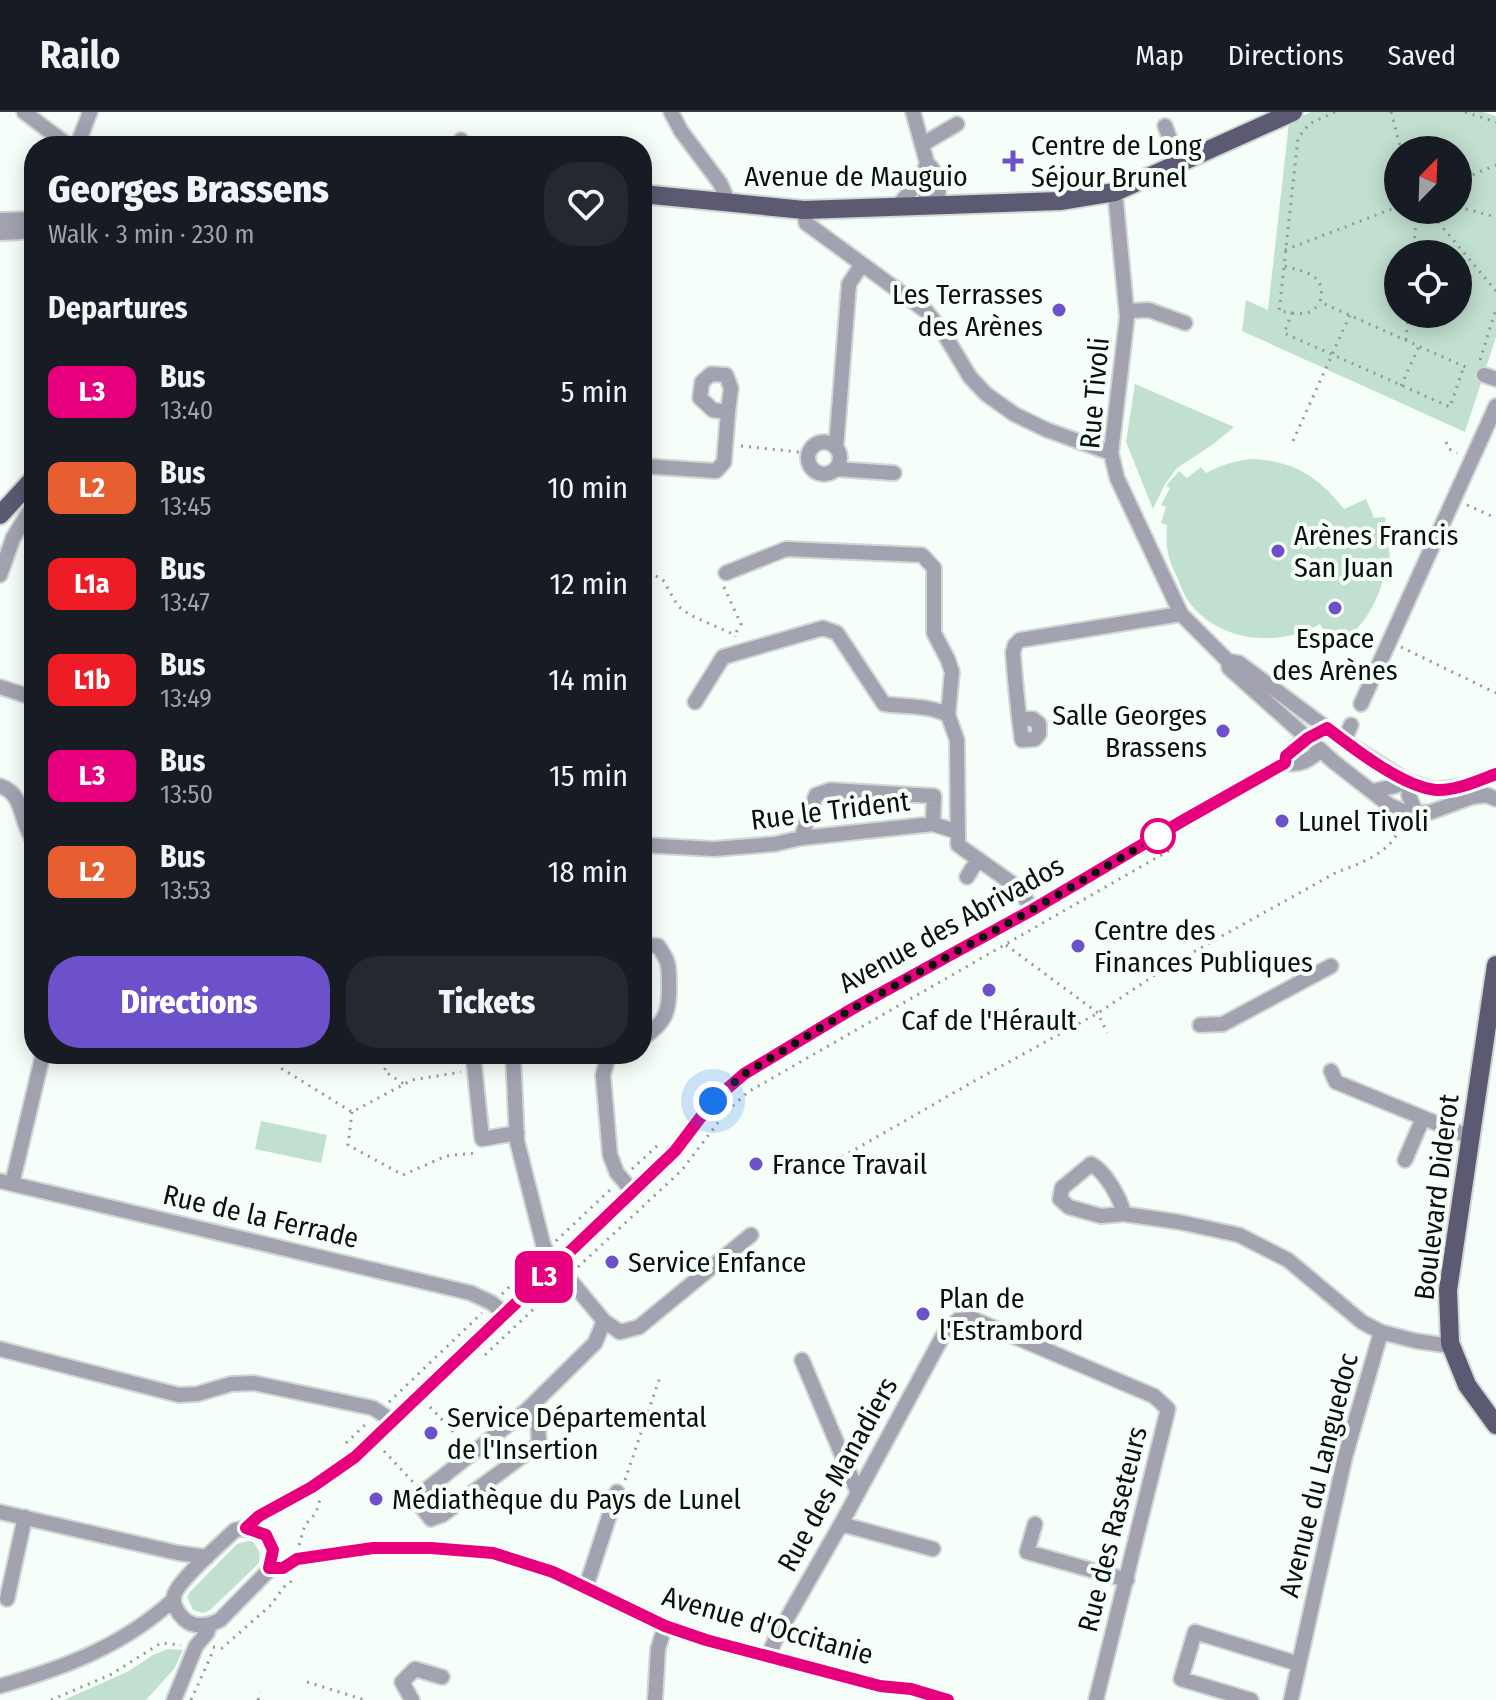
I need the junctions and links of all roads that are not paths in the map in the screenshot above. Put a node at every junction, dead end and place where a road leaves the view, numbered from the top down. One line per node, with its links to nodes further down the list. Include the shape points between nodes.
1 (24, 112): 8 (street)
2 (90, 112): 9 (street)
3 (671, 112): 16 (street, via 720,183)
4 (913, 112): 10 (street)
5 (1293, 112): 12 (main road, Avenue de Mauguio)
6 (957, 124): 10 (street)
7 (1165, 126): 12 (street)
8 (56, 136)
9 (81, 136)
10 (923, 144): 11 (street)
11 (927, 163): 13 (street); 17 (street, via 940,192)
12 (1179, 163): 14 (main road, Avenue de Mauguio)
13 (921, 179): 17 (street, via 925,196); 18 (street)
14 (1115, 192): 17 (main road, Avenue de Mauguio, via 1060,201); 25 (street, Rue Tivoli)
15 (652, 195): 16 (main road, Avenue de Mauguio)
16 (725, 204): 19 (main road, Avenue de Mauguio)
17 (937, 206): 18 (main road, Avenue de Mauguio)
18 (896, 208): 19 (main road, Avenue de Mauguio)
19 (804, 210): 24 (street, via 806,223)
20 (0, 220): 21 (street)
21 (24, 220)
22 (24, 229): 23 (street)
23 (0, 233)
24 (862, 264): 29 (street, via 849,284); 30 (street, via 926,311 986,394 1047,430)
25 (1127, 311): 26 (street, via 1149,310); 30 (street, Rue Tivoli)
26 (1185, 323)
27 (1496, 406): 44 (street)
28 (728, 412): 31 (street, via 724,462 716,471)
29 (836, 448): 32 (street); 32 (street, via 824,443 809,453 816,472)
30 (1111, 453): 39 (street, Rue Tivoli, via 1117,478)
31 (652, 467)
32 (836, 469): 33 (street)
33 (894, 473)
34 (24, 489): 35 (main road)
35 (0, 515)
36 (24, 520): 38 (street)
37 (726, 573): 45 (street, via 786,549 922,555 934,568 934,633 952,672)
38 (0, 575)
39 (1181, 614): 40 (street, Rue Tivoli); 46 (street, via 1020,640 1013,652)
40 (1228, 661): 48 (street, Rue Tivoli, via 1239,663); 49 (street, Rue Tivoli, via 1229,668)
41 (0, 687): 42 (street)
42 (24, 695)
43 (695, 702): 45 (street, via 723,657 823,628 837,633 884,704 934,708)
44 (1361, 704)
45 (948, 715): 61 (street, via 957,740)
46 (1019, 718)
47 (1351, 725): 50 (street)
48 (1327, 728): 49 (street); 50 (street, Rue Tivoli); 51 (street)
49 (1308, 738): 51 (street, Rue Tivoli); 52 (street, Avenue des Abrivados, via 1286,756)
50 (1344, 741): 54 (street, Rue Tivoli)
51 (1321, 750): 52 (street, Avenue des Abrivados, via 1309,760); 56 (street, Rue Tivoli)
52 (1285, 763): 66 (street, Avenue des Abrivados)
53 (1496, 774): 54 (street, Rue Tivoli, via 1435,790)
54 (1407, 781): 56 (street, Rue Tivoli); 58 (street)
55 (0, 786): 59 (street, via 16,796)
56 (1373, 791): 58 (street, Rue Tivoli)
57 (1496, 799): 58 (street, via 1472,797 1431,812)
58 (1410, 813)
59 (24, 821)
60 (933, 824): 61 (street, Rue le Trident); 62 (street, Rue le Trident); 62 (street, via 934,796 830,790 816,795)
61 (958, 832): 64 (street, via 958,845)
62 (801, 838): 63 (street, Rue le Trident, via 714,849)
63 (652, 846)
64 (978, 859): 65 (street); 66 (street, via 1020,889)
65 (967, 877)
66 (1032, 910): 83 (street, Avenue des Abrivados, via 744,1074 713,1101 675,1151)
67 (652, 946): 72 (street, via 668,960 670,1006)
68 (1496, 965): 70 (main road, Boulevard Diderot)
69 (1331, 966): 71 (street, via 1223,1024)
70 (1494, 990): 80 (main road, Boulevard Diderot)
71 (1200, 1025)
72 (652, 1032)
73 (40, 1064): 82 (street)
74 (474, 1064): 79 (street, via 482,1139)
75 (514, 1064): 79 (street)
76 (607, 1064): 83 (street, via 603,1075 610,1155 617,1173)
77 (1331, 1071): 78 (street, via 1336,1082)
78 (1423, 1118): 80 (street); 81 (street)
79 (517, 1133): 86 (street, via 543,1244)
80 (1470, 1137): 91 (main road, Boulevard Diderot, via 1448,1290)
81 (1405, 1160)
82 (6, 1182): 87 (street, Rue de la Ferrade, via 471,1293)
83 (635, 1190): 86 (street, Avenue des Abrivados)
84 (1124, 1214): 84 (street, via 1120,1199 1091,1164 1062,1188 1060,1199 1069,1207 1101,1216); 90 (street, via 1239,1235 1288,1260 1348,1312)
85 (751, 1235): 89 (street, via 639,1327 620,1332)
86 (557, 1265): 87 (street, Avenue des Abrivados); 89 (street)
87 (505, 1314): 95 (street, Avenue des Abrivados)
88 (958, 1320): 98 (street, Rue des Manadiers, via 945,1332); 112 (street, Rue des Raseteurs, via 973,1319 1154,1396 1168,1409)
89 (604, 1321): 94 (street, via 595,1343)
90 (1381, 1332): 91 (street, Avenue du Languedoc); 123 (street, Avenue du Languedoc, via 1345,1457)
91 (1450, 1343): 96 (main road, Boulevard Diderot, via 1467,1385)
92 (0, 1349): 95 (street, via 179,1395 254,1383 373,1408)
93 (802, 1360): 98 (street)
94 (528, 1409): 94 (street, via 422,1493 420,1505 431,1519 539,1444 538,1424)
95 (393, 1421): 99 (street, Avenue des Abrivados, via 355,1457)
96 (1496, 1425)
97 (617, 1492): 114 (street)
98 (858, 1493): 102 (street, Rue des Manadiers)
99 (271, 1509): 104 (street, Avenue des Abrivados); 105 (street)
100 (0, 1512): 101 (street)
101 (25, 1517): 108 (street); 115 (street)
102 (841, 1524): 106 (street); 122 (street, Rue des Manadiers)
103 (1035, 1524): 112 (street, via 1027,1552)
104 (246, 1528): 105 (street); 109 (street, Avenue des Abrivados, via 235,1530)
105 (266, 1535): 107 (street)
106 (933, 1549)
107 (273, 1550): 110 (street, Avenue d'Occitanie); 111 (street)
108 (178, 1553): 109 (street); 113 (street)
109 (207, 1557): 113 (street, Avenue des Abrivados)
110 (297, 1559): 111 (street, Avenue d'Occitanie, via 283,1568); 114 (street, Avenue d'Occitanie, via 373,1548 493,1553)
111 (269, 1568): 119 (street)
112 (1127, 1580): 131 (street, Rue des Raseteurs)
113 (182, 1582): 116 (street)
114 (586, 1587): 120 (street, Avenue d'Occitanie)
115 (7, 1599)
116 (174, 1599): 117 (street); 118 (street)
117 (153, 1619): 118 (street); 125 (street, via 94,1654)
118 (188, 1621): 119 (street); 121 (street)
119 (210, 1625): 121 (street)
120 (665, 1626): 122 (street, Avenue d'Occitanie); 129 (street)
121 (189, 1645): 127 (street)
122 (768, 1656): 126 (street, Avenue d'Occitanie)
123 (1299, 1664): 132 (street, via 1195,1632 1181,1679); 133 (street, Avenue du Languedoc)
124 (442, 1677): 128 (street, via 415,1669 402,1682)
125 (0, 1686)
126 (878, 1693): 130 (street, Avenue d'Occitanie, via 911,1689)
127 (174, 1700)
128 (412, 1700)
129 (655, 1700)
130 (948, 1700)
131 (1096, 1700)
132 (1251, 1700)
133 (1291, 1700)

